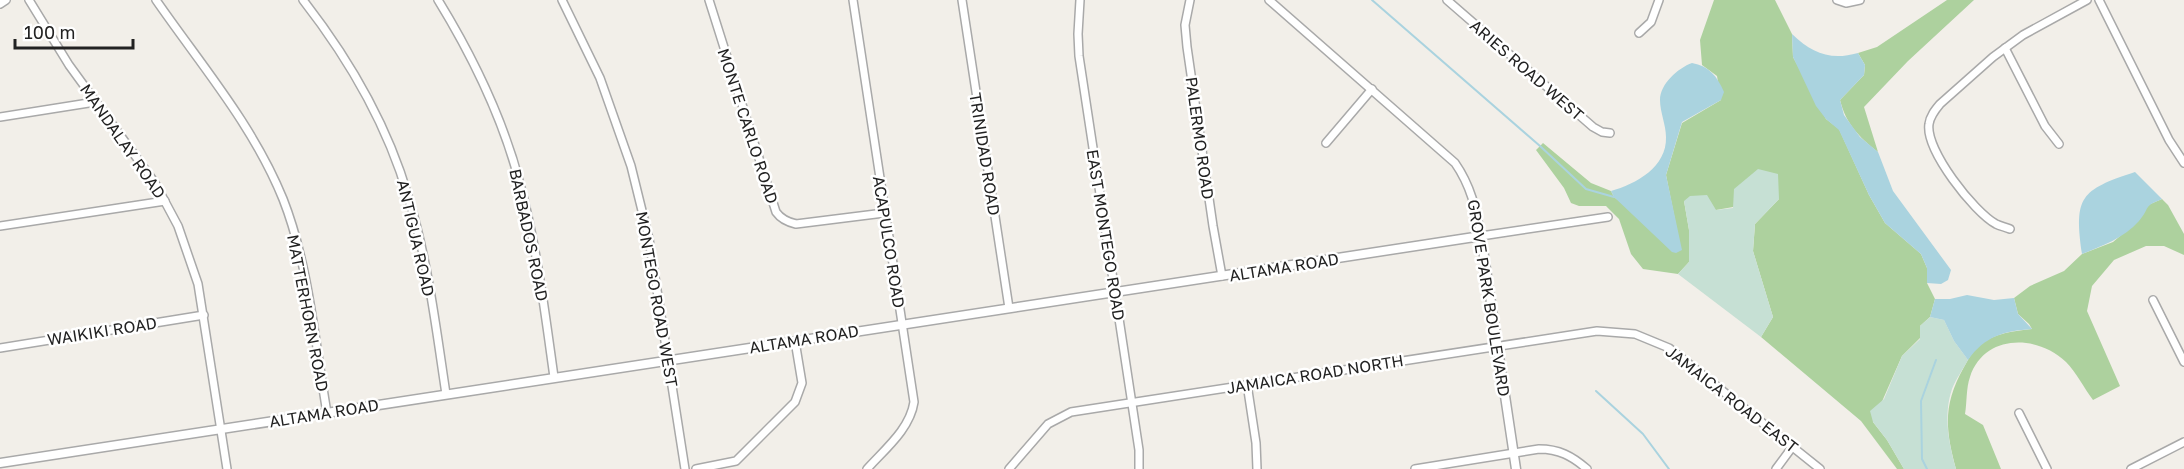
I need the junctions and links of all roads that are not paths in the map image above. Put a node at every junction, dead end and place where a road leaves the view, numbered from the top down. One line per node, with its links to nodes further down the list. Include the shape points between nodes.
1 (6, 0): 19 (street)
2 (29, 0): 23 (street, MANDALAY ROAD)
3 (156, 0): 50 (street, MATTERHORN ROAD, via 234,107 283,199 304,276)
4 (303, 0): 48 (street, ANTIGUA ROAD, via 338,45 359,81 399,167 423,255)
5 (438, 0): 46 (street, BARBADOS ROAD, via 479,74 520,182)
6 (562, 0): 44 (street, MONTEGO ROAD WEST, via 600,78 631,166 649,239)
7 (709, 0): 30 (street, MONTE CARLO ROAD, via 780,216 796,224)
8 (853, 0): 30 (street, ACAPULCO ROAD)
9 (962, 0): 38 (street, TRINIDAD ROAD)
10 (1080, 0): 36 (street, EAST MONTEGO ROAD, via 1079,56)
11 (1190, 0): 35 (street, PALERMO ROAD, via 1186,47)
12 (1269, 0): 22 (street, GROVE PARK BOULEVARD)
13 (1447, 0): 25 (street, ARIES ROAD WEST, via 1593,127)
14 (1659, 0): 20 (street, via 1651,22)
15 (1837, 0): 16 (street)
16 (1860, 0)
17 (2087, 0): 21 (street)
18 (2099, 0): 28 (street)
19 (0, 4)
20 (1639, 33)
21 (2005, 48): 27 (street, via 2045,126); 33 (street, via 1940,104 1929,124 1931,143 1951,176 1986,216)
22 (1372, 89): 26 (street); 34 (street, GROVE PARK BOULEVARD, via 1455,163 1472,194)
23 (95, 102): 24 (street); 29 (street, MANDALAY ROAD)
24 (0, 117)
25 (1610, 133)
26 (1326, 143)
27 (2059, 144)
28 (2184, 163)
29 (165, 201): 32 (street); 39 (street, MANDALAY ROAD, via 189,255)
30 (884, 213): 40 (street, ACAPULCO ROAD)
31 (1608, 217): 34 (street, ALTAMA ROAD)
32 (0, 226)
33 (2010, 229)
34 (1480, 236): 35 (street, ALTAMA ROAD); 42 (street, GROVE PARK BOULEVARD)
35 (1222, 276): 36 (street, ALTAMA ROAD)
36 (1115, 292): 38 (street, ALTAMA ROAD); 49 (street, EAST MONTEGO ROAD)
37 (2152, 300): 45 (street)
38 (1008, 308): 40 (street, ALTAMA ROAD)
39 (204, 315): 43 (street, WAIKIKI ROAD); 52 (street, MANDALAY ROAD)
40 (902, 325): 41 (street, ALTAMA ROAD); 60 (street, ACAPULCO ROAD, via 914,402 912,414)
41 (795, 341): 44 (street, ALTAMA ROAD); 59 (street, via 802,383 795,402 736,461)
42 (1497, 346): 47 (street, JAMAICA ROAD NORTH); 54 (street, JAMAICA ROAD EAST, via 1597,331 1652,340 1684,358); 55 (street, GROVE PARK BOULEVARD)
43 (0, 348)
44 (668, 360): 46 (street, ALTAMA ROAD); 58 (street, MONTEGO ROAD WEST)
45 (2184, 362)
46 (554, 377): 48 (street, ALTAMA ROAD)
47 (1247, 384): 49 (street, JAMAICA ROAD NORTH); 63 (street)
48 (446, 394): 50 (street, ALTAMA ROAD)
49 (1132, 402): 61 (street, JAMAICA ROAD NORTH, via 1059,417 1048,424); 62 (street, EAST MONTEGO ROAD)
50 (327, 413): 52 (street, ALTAMA ROAD)
51 (2019, 413): 69 (street)
52 (221, 429): 56 (street, ALTAMA ROAD); 57 (street, MANDALAY ROAD)
53 (2184, 442): 70 (street)
54 (1793, 446): 67 (street); 68 (street, JAMAICA ROAD EAST)
55 (1513, 453): 64 (street); 65 (street, GROVE PARK BOULEVARD); 66 (street, via 1553,449)
56 (0, 463)
57 (227, 469)
58 (685, 469)
59 (696, 469)
60 (867, 469)
61 (1009, 469)
62 (1139, 469)
63 (1257, 469)
64 (1415, 469)
65 (1516, 469)
66 (1587, 469)
67 (1776, 469)
68 (1820, 469)
69 (2047, 469)
70 (2131, 469)

